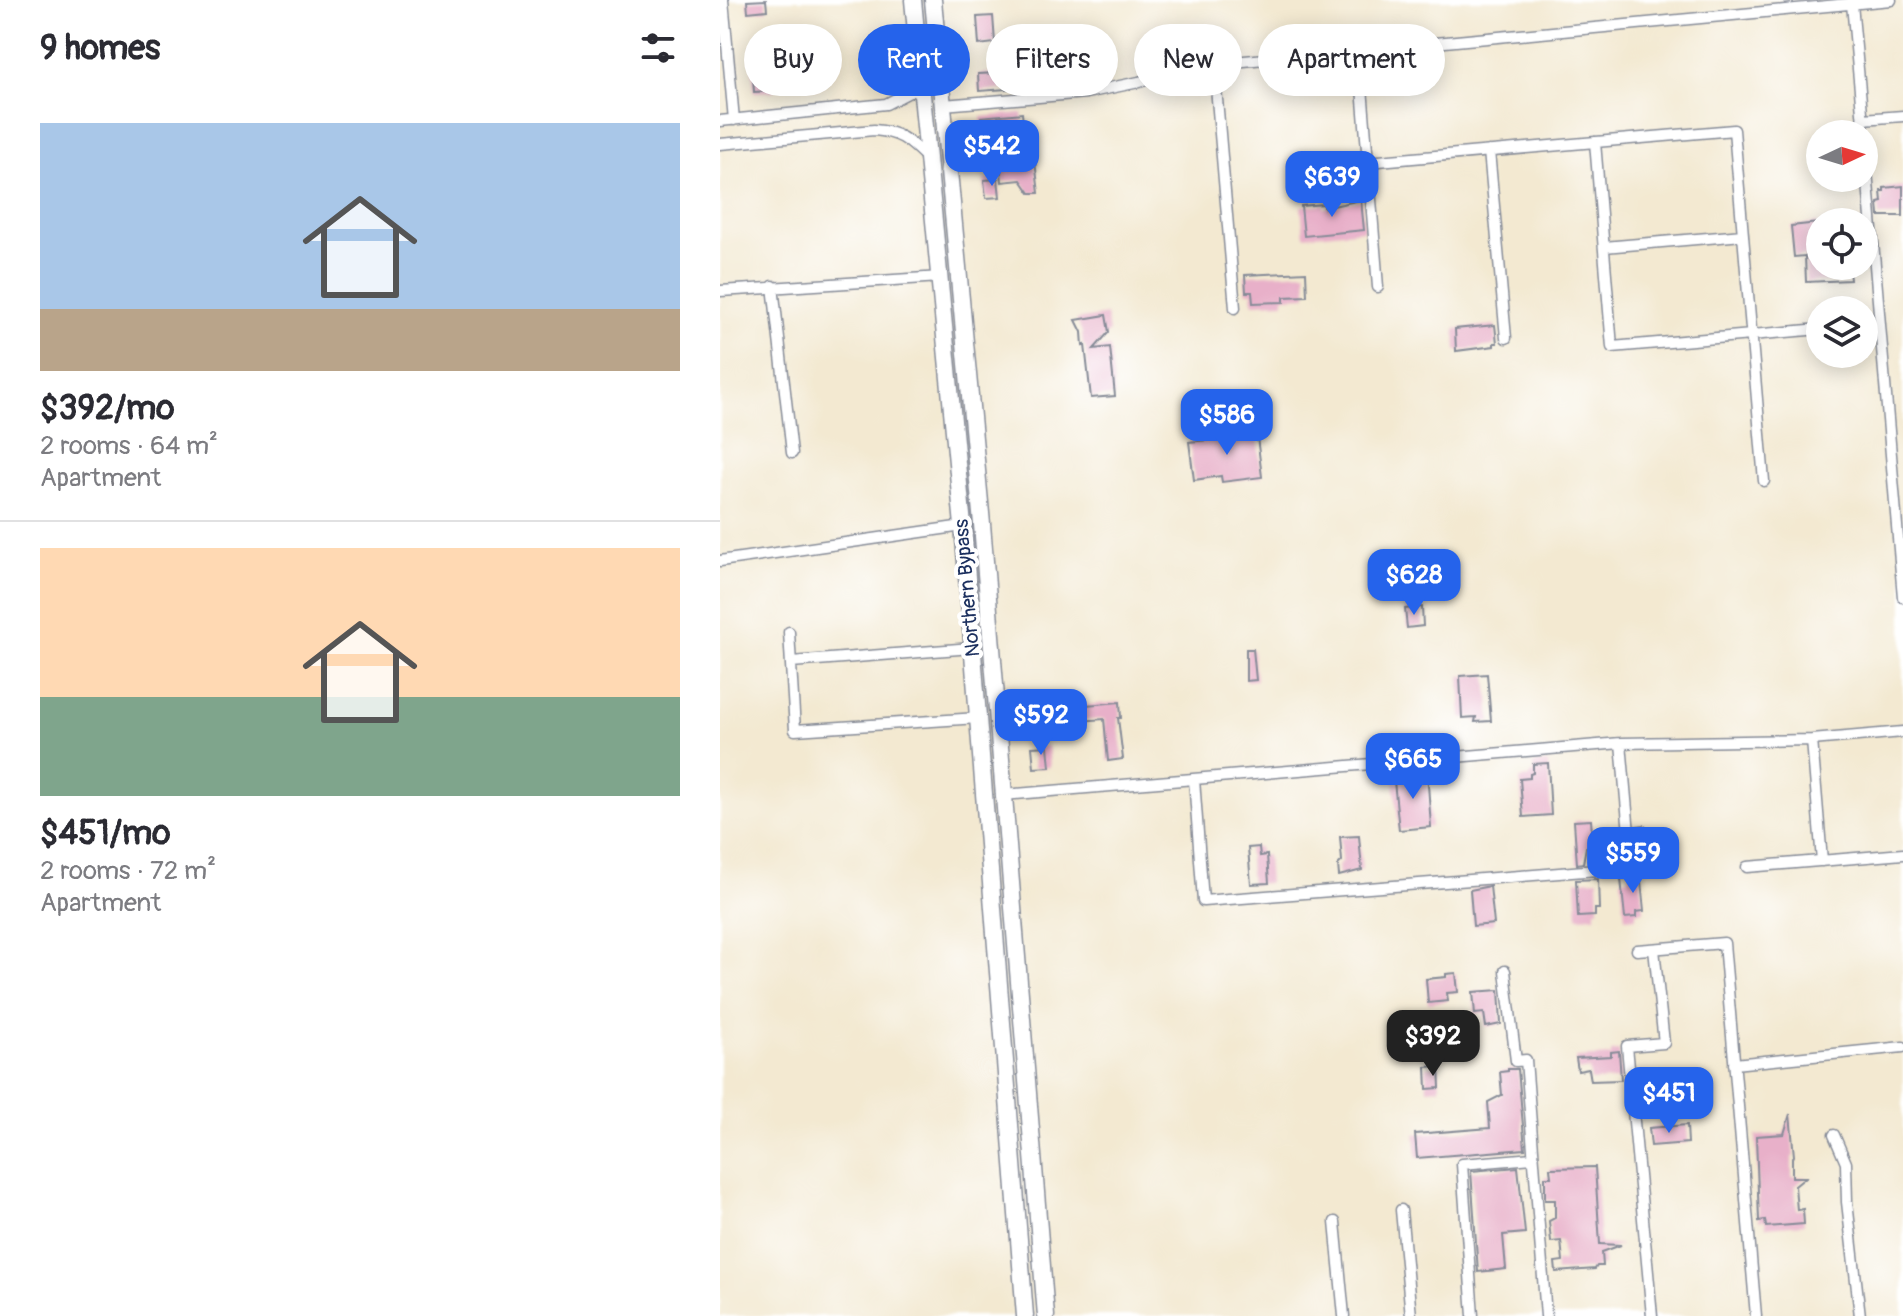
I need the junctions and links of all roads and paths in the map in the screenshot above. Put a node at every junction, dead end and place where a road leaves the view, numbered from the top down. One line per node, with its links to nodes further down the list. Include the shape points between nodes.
1 (723, 0): 16 (street)
2 (913, 0): 6 (main road, Northern Bypass)
3 (933, 0): 13 (main road, Northern Bypass)
4 (1891, 0): 5 (street)
5 (1852, 4): 7 (street); 15 (street)
6 (915, 24)
7 (1445, 42)
8 (1134, 83): 13 (street, via 1086,93)
9 (902, 96): 16 (street, via 886,104)
10 (922, 96): 21 (main road, Northern Bypass)
11 (1217, 96): 30 (street)
12 (1362, 96): 22 (street)
13 (943, 105): 35 (main road, Northern Bypass)
14 (1903, 116): 15 (street)
15 (1863, 119)
16 (734, 120): 17 (street)
17 (720, 121)
18 (1595, 142): 20 (street); 24 (street, via 1734,130); 25 (street)
19 (720, 144): 21 (street, via 884,131 910,142)
20 (1489, 151): 22 (street); 34 (street)
21 (929, 161): 26 (main road, Northern Bypass)
22 (1367, 162): 28 (street)
23 (1869, 192): 31 (street)
24 (1743, 235): 25 (street); 33 (street)
25 (1604, 247): 33 (street, via 1612,347)
26 (941, 277): 27 (street); 36 (main road, Northern Bypass)
27 (773, 286): 29 (street); 37 (street)
28 (1378, 287)
29 (720, 291)
30 (1235, 308)
31 (1879, 324): 38 (street)
32 (1806, 330): 33 (street)
33 (1752, 335): 39 (street)
34 (1506, 338)
35 (965, 349): 36 (main road); 52 (main road, Northern Bypass)
36 (948, 350): 41 (main road, Northern Bypass)
37 (792, 453)
38 (1898, 466): 40 (street)
39 (1764, 481)
40 (1898, 484): 43 (street)
41 (963, 526): 42 (street); 45 (main road, Northern Bypass)
42 (720, 561)
43 (1903, 597)
44 (789, 632): 46 (street)
45 (972, 648): 46 (street); 47 (main road, Northern Bypass)
46 (791, 662): 47 (street, via 795,730)
47 (978, 718): 65 (main road, Northern Bypass)
48 (1903, 732): 49 (street)
49 (1812, 740): 50 (street); 54 (street)
50 (1621, 743): 51 (street); 51 (street, via 1632,867 1597,870 1203,901)
51 (1194, 779): 52 (street)
52 (1003, 795): 66 (main road, Northern Bypass)
53 (1903, 854): 54 (street)
54 (1822, 861): 55 (street)
55 (1747, 867)
56 (1654, 949): 57 (street); 60 (street, via 1724,943); 71 (street, via 1664,1043 1627,1046)
57 (1637, 950)
58 (1505, 971): 62 (street, via 1516,1061 1526,1060)
59 (1903, 1047): 60 (street)
60 (1734, 1064): 72 (street)
61 (1834, 1135): 73 (street, via 1846,1163)
62 (1533, 1158): 69 (street, via 1462,1164); 70 (street)
63 (1401, 1210): 68 (street)
64 (1335, 1222): 67 (street)
65 (1025, 1316)
66 (1046, 1316)
67 (1344, 1316)
68 (1411, 1316)
69 (1473, 1316)
70 (1546, 1316)
71 (1652, 1316)
72 (1756, 1316)
73 (1860, 1316)

